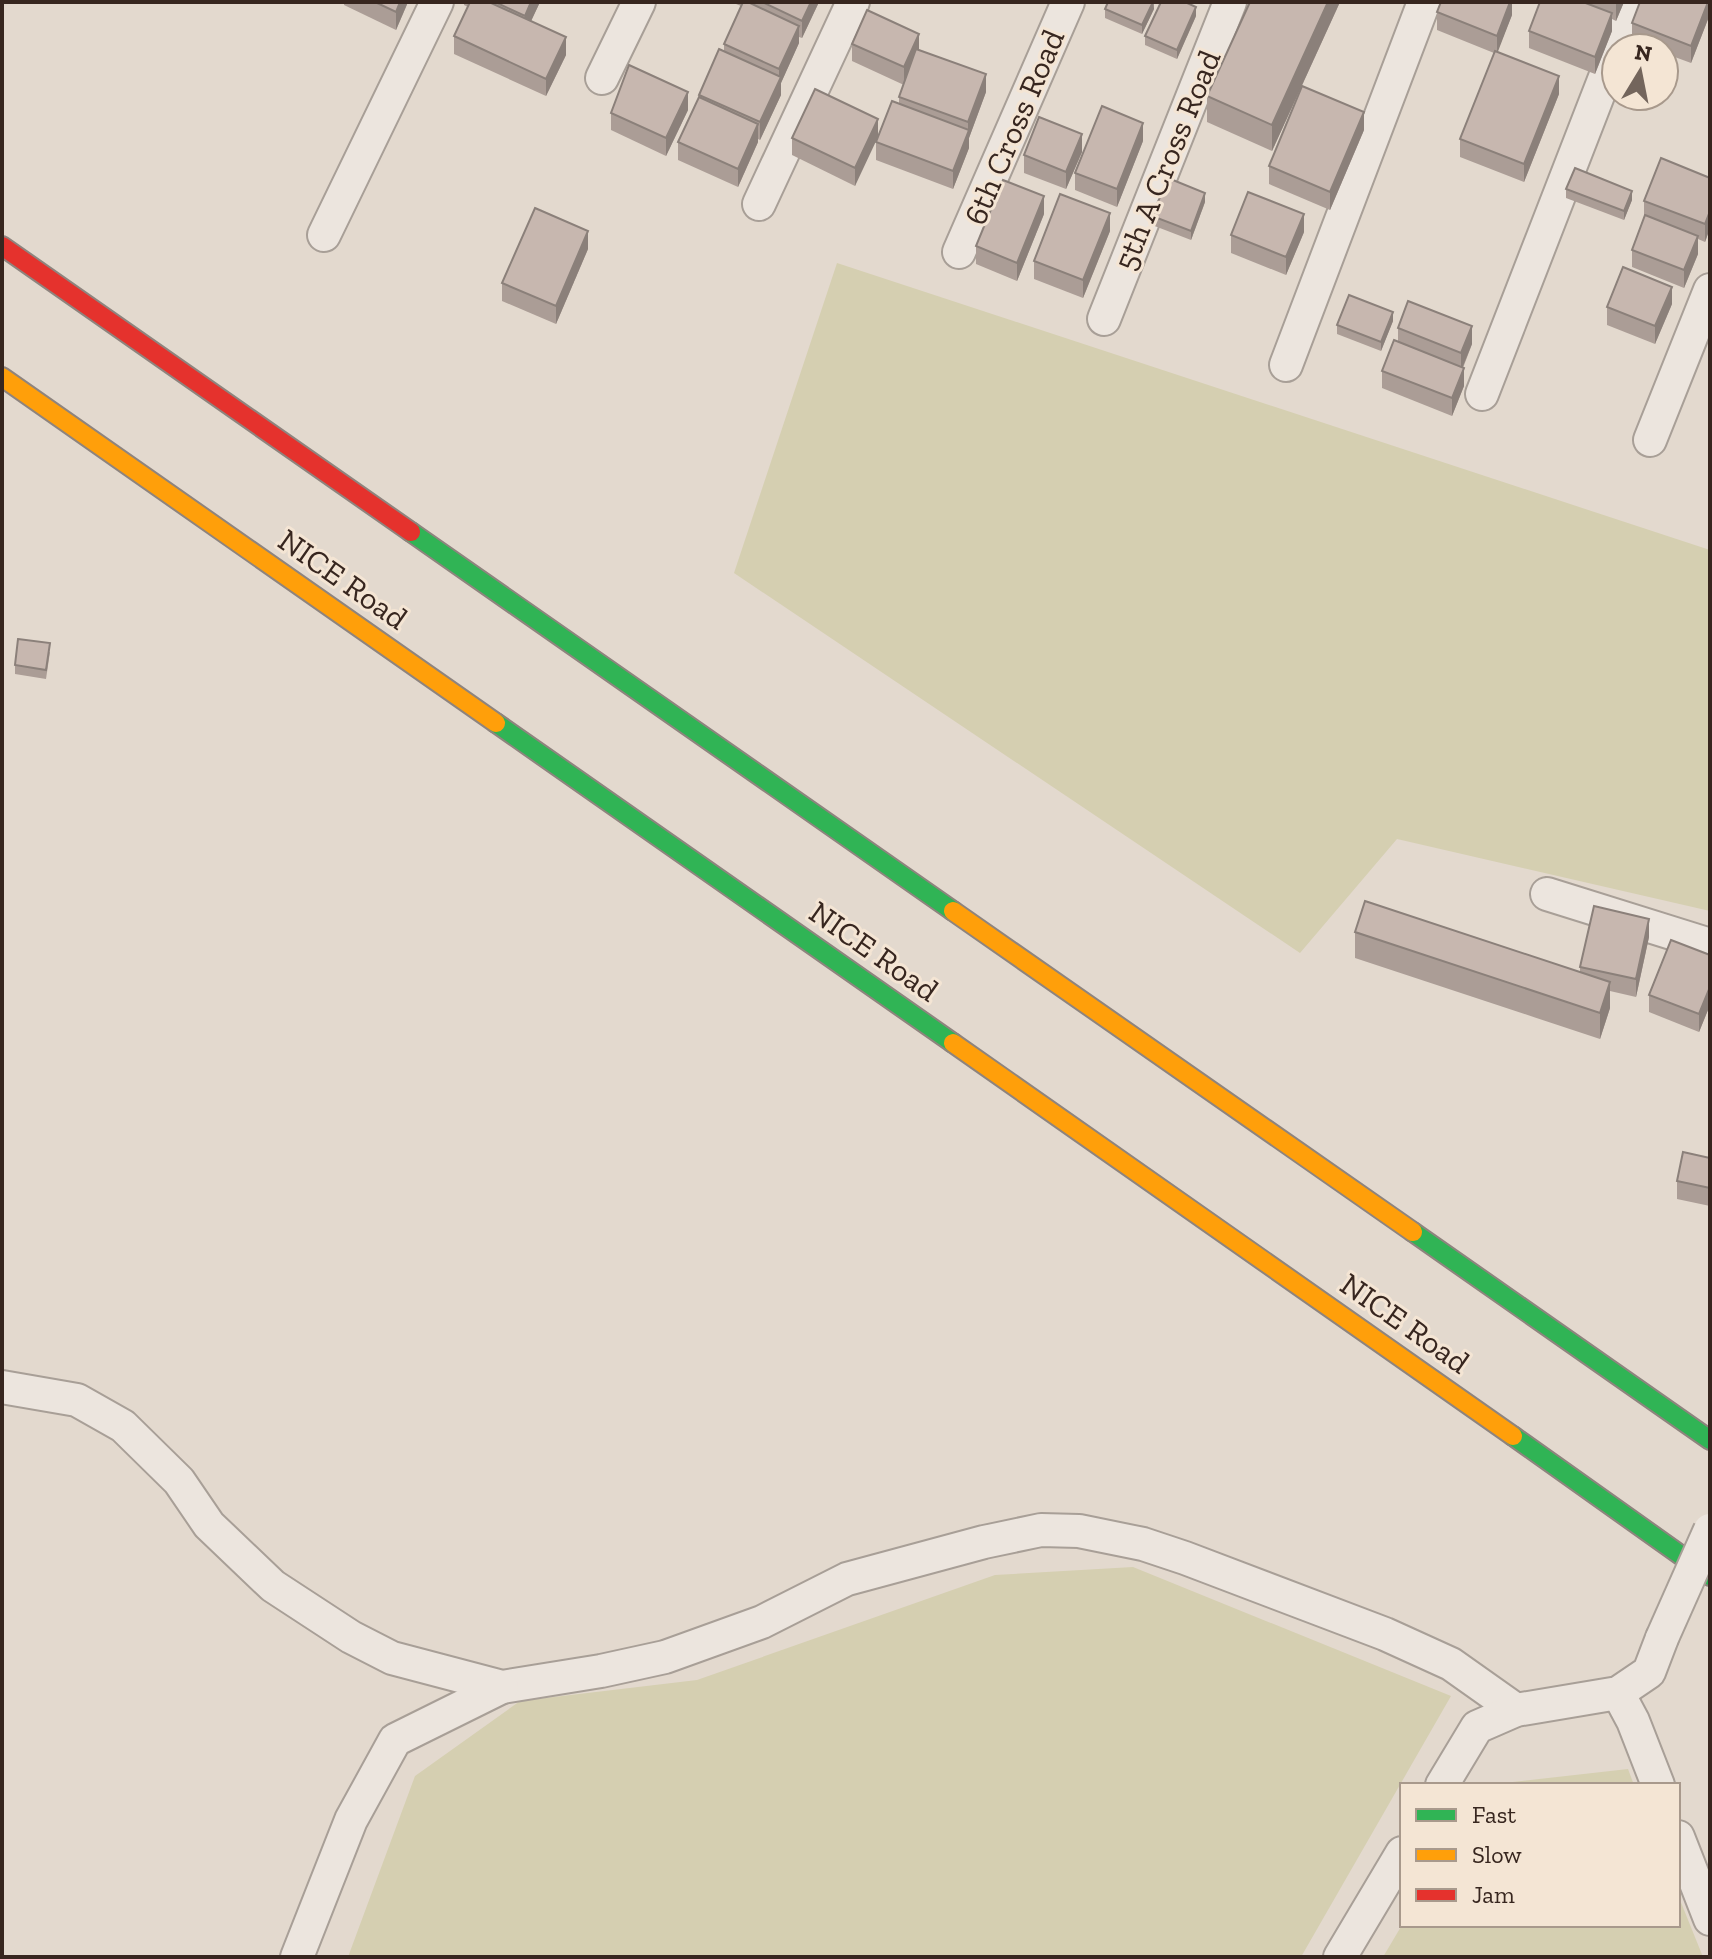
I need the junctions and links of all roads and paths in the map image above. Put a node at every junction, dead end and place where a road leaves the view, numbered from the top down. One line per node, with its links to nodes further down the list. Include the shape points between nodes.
1 (437, 2): 12 (street)
2 (639, 2): 9 (street)
3 (853, 2): 11 (street)
4 (1068, 2): 14 (street, 6th Cross Road)
5 (1230, 2): 16 (street, 5th A Cross Road)
6 (1424, 2): 17 (street)
7 (1634, 2): 8 (street)
8 (1622, 32)
9 (602, 78)
10 (1600, 89): 19 (street)
11 (759, 204)
12 (324, 235)
13 (2, 246): 24 (highway)
14 (959, 252)
15 (1710, 290): 20 (street)
16 (1104, 319)
17 (1286, 365)
18 (2, 377): 26 (highway, NICE Road)
19 (1482, 394)
20 (1650, 440)
21 (1547, 894): 22 (street)
22 (1710, 945)
23 (2, 1387): 27 (street, via 77,1400 123,1426 179,1481 209,1525 273,1586 351,1637 392,1658)
24 (1710, 1440)
25 (1710, 1530): 28 (street, bridge, via 1649,1672)
26 (1710, 1576)
27 (502, 1687): 29 (street, via 665,1657 762,1622 847,1579 1041,1530 1079,1531 1143,1544 1199,1563 1451,1664); 35 (street, via 395,1740 351,1820)
28 (1618, 1693): 29 (street); 31 (street)
29 (1516, 1710): 30 (street, via 1477,1727)
30 (1443, 1783)
31 (1657, 1783)
32 (1680, 1842): 34 (street)
33 (1400, 1856): 36 (street)
34 (1710, 1919)
35 (297, 1957)
36 (1340, 1957)

